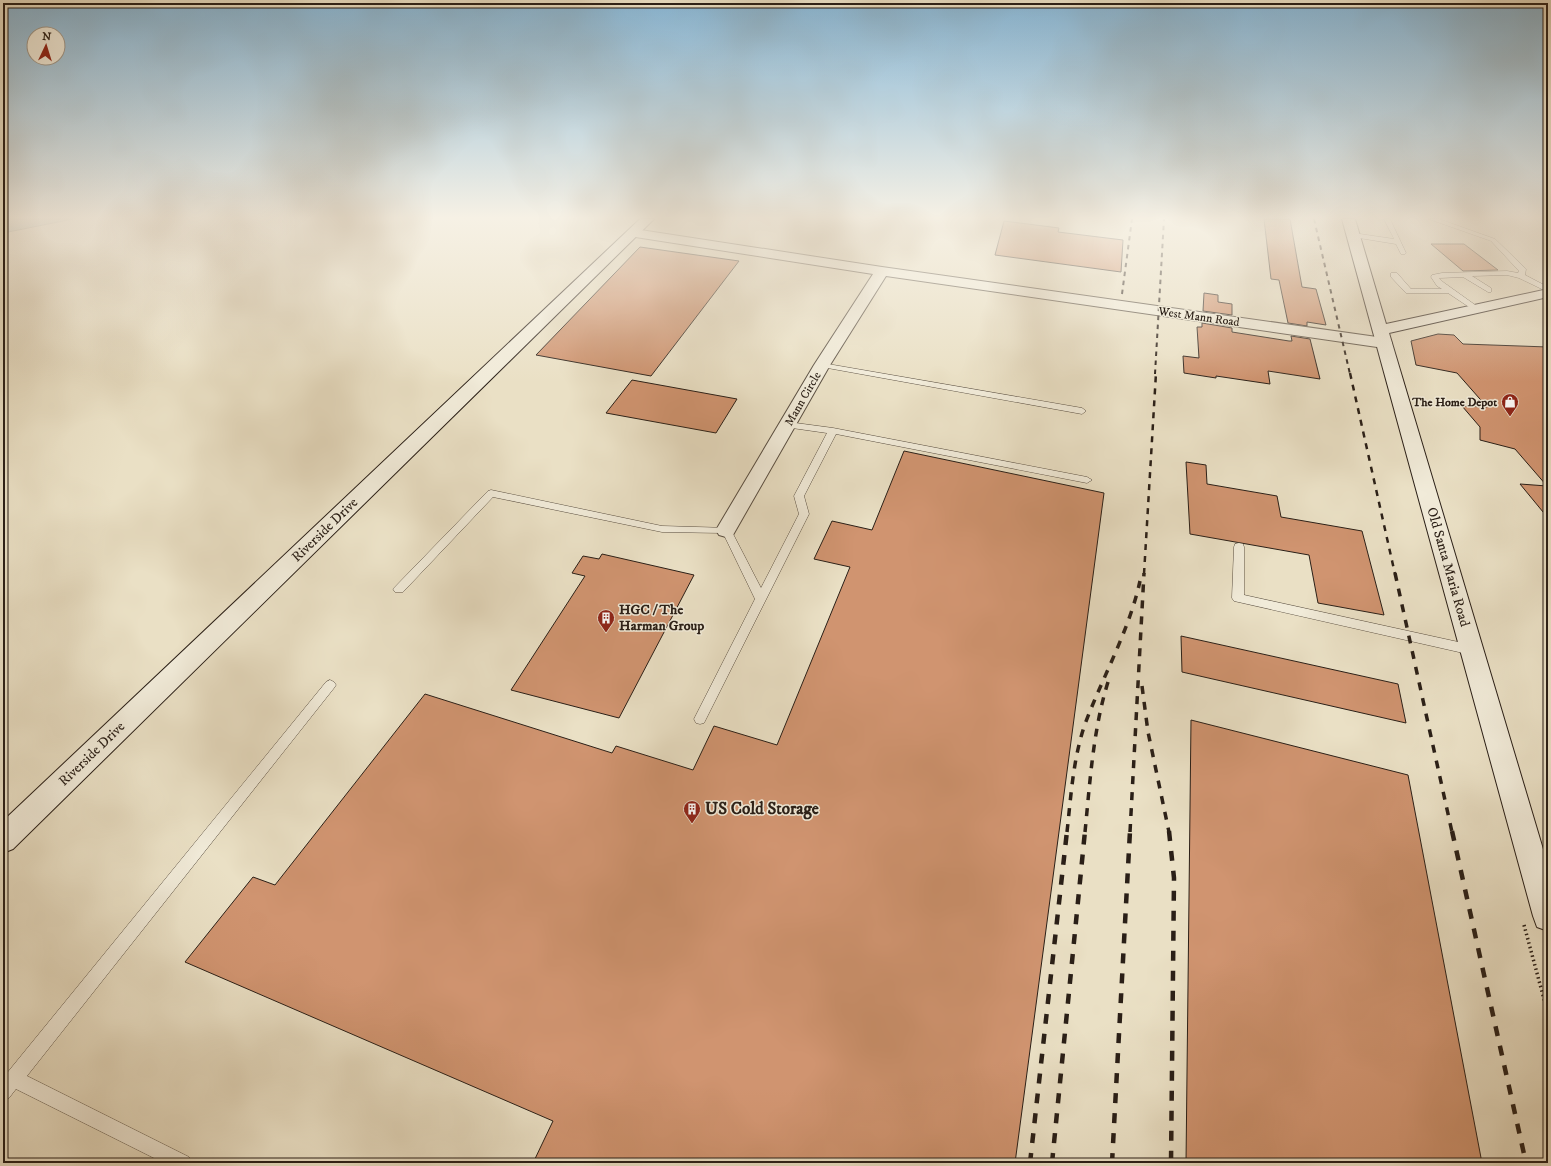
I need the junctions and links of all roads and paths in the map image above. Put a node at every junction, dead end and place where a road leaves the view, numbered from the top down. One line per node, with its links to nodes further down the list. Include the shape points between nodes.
1 (592, 273): 27 (street, Riverside Drive)
2 (880, 273): 15 (street, Mann Circle)
3 (901, 273): 14 (street, West Mann Road)
4 (1364, 273): 14 (street, Old Santa Maria Road)
5 (1489, 273): 7 (lane)
6 (1509, 273): 9 (lane)
7 (1464, 274): 10 (lane); 11 (lane, via 1435,277)
8 (1394, 275): 11 (lane, via 1409,291)
9 (1521, 276): 12 (lane)
10 (1488, 290)
11 (1450, 291): 13 (lane)
12 (1548, 293): 13 (street, West Mann Road)
13 (1475, 309): 14 (street, West Mann Road)
14 (1382, 336): 24 (street, Old Santa Maria Road)
15 (822, 365): 16 (lane); 17 (street, Mann Circle)
16 (1082, 411)
17 (788, 425): 18 (lane); 20 (street, Mann Circle)
18 (833, 431): 19 (lane); 23 (lane, via 799,496 804,514)
19 (1087, 480)
20 (726, 530): 22 (lane, via 662,529 491,493); 23 (lane)
21 (1239, 547): 24 (lane, via 1238,598)
22 (399, 589)
23 (761, 600): 26 (lane)
24 (1472, 650): 28 (street, Old Santa Maria Road)
25 (330, 685): 29 (lane)
26 (700, 719)
27 (3, 840)
28 (1548, 916)
29 (8, 1085): 30 (lane)
30 (183, 1163)

